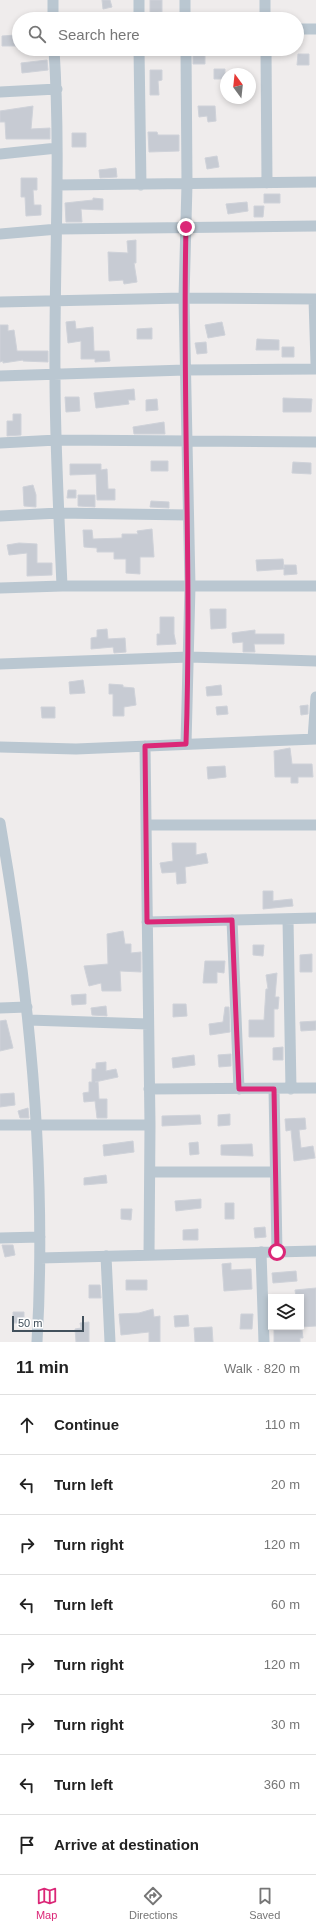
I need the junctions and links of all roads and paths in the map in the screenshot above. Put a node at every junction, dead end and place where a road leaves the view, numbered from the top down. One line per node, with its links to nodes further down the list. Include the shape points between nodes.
1 (53, 0): 5 (street)
2 (139, 0): 6 (street)
3 (185, 0): 7 (street)
4 (265, 0): 8 (street)
5 (54, 12)
6 (139, 12)
7 (185, 12)
8 (265, 12)
9 (304, 29): 10 (street)
10 (316, 29)
11 (55, 56): 15 (street)
12 (139, 56): 23 (street)
13 (186, 56): 21 (street)
14 (266, 56): 20 (street)
15 (57, 89): 16 (street); 17 (street)
16 (0, 92)
17 (56, 148): 18 (street); 22 (street)
18 (0, 154)
19 (316, 182): 20 (street)
20 (267, 183): 21 (street)
21 (187, 184): 23 (street); 25 (street)
22 (57, 185): 23 (street); 26 (street)
23 (141, 185)
24 (316, 226): 25 (street)
25 (186, 227): 26 (street); 28 (street)
26 (58, 229): 27 (street); 30 (street)
27 (0, 234)
28 (184, 298): 29 (street); 30 (street); 34 (street)
29 (315, 299): 32 (street)
30 (57, 301): 31 (street); 35 (street)
31 (0, 302)
32 (316, 362)
33 (316, 369): 34 (street)
34 (185, 370): 35 (street); 38 (street)
35 (55, 374): 36 (street); 37 (street)
36 (0, 376)
37 (57, 440): 38 (street); 40 (street); 41 (street)
38 (187, 442): 39 (street); 42 (street)
39 (316, 442)
40 (0, 443)
41 (59, 513): 42 (street); 43 (street); 44 (street)
42 (188, 515): 45 (street)
43 (0, 516)
44 (62, 586): 45 (street); 47 (street)
45 (190, 586): 46 (street); 48 (street)
46 (316, 586)
47 (0, 588)
48 (189, 657): 49 (street); 50 (street); 53 (street)
49 (316, 661)
50 (0, 664)
51 (316, 697): 52 (street)
52 (315, 739): 53 (street)
53 (186, 744): 54 (street)
54 (145, 746): 55 (street, via 68,749); 57 (street)
55 (0, 747)
56 (0, 823): 59 (street)
57 (146, 825): 58 (street); 63 (street)
58 (316, 825)
59 (4, 865): 64 (street)
60 (316, 918): 61 (street)
61 (288, 919): 62 (street); 71 (street)
62 (232, 920): 63 (street); 69 (street)
63 (147, 922): 67 (street)
64 (27, 1007): 65 (street); 66 (street)
65 (0, 1008)
66 (29, 1020): 67 (street); 73 (street)
67 (148, 1024): 72 (street)
68 (316, 1088): 71 (street)
69 (239, 1089): 70 (street); 72 (street)
70 (274, 1089): 71 (street); 77 (street)
71 (291, 1089)
72 (149, 1090): 75 (street)
73 (37, 1124): 74 (street); 75 (street); 78 (street)
74 (0, 1125)
75 (150, 1125): 76 (street)
76 (150, 1172): 77 (street); 83 (street)
77 (276, 1172): 82 (street)
78 (40, 1237): 79 (street); 85 (street)
79 (0, 1238)
80 (316, 1251): 82 (street)
81 (261, 1252): 82 (street); 83 (street); 88 (street)
82 (277, 1252)
83 (149, 1255): 84 (street)
84 (106, 1256): 85 (street); 87 (street)
85 (40, 1258): 86 (street)
86 (37, 1342)
87 (110, 1342)
88 (264, 1342)

